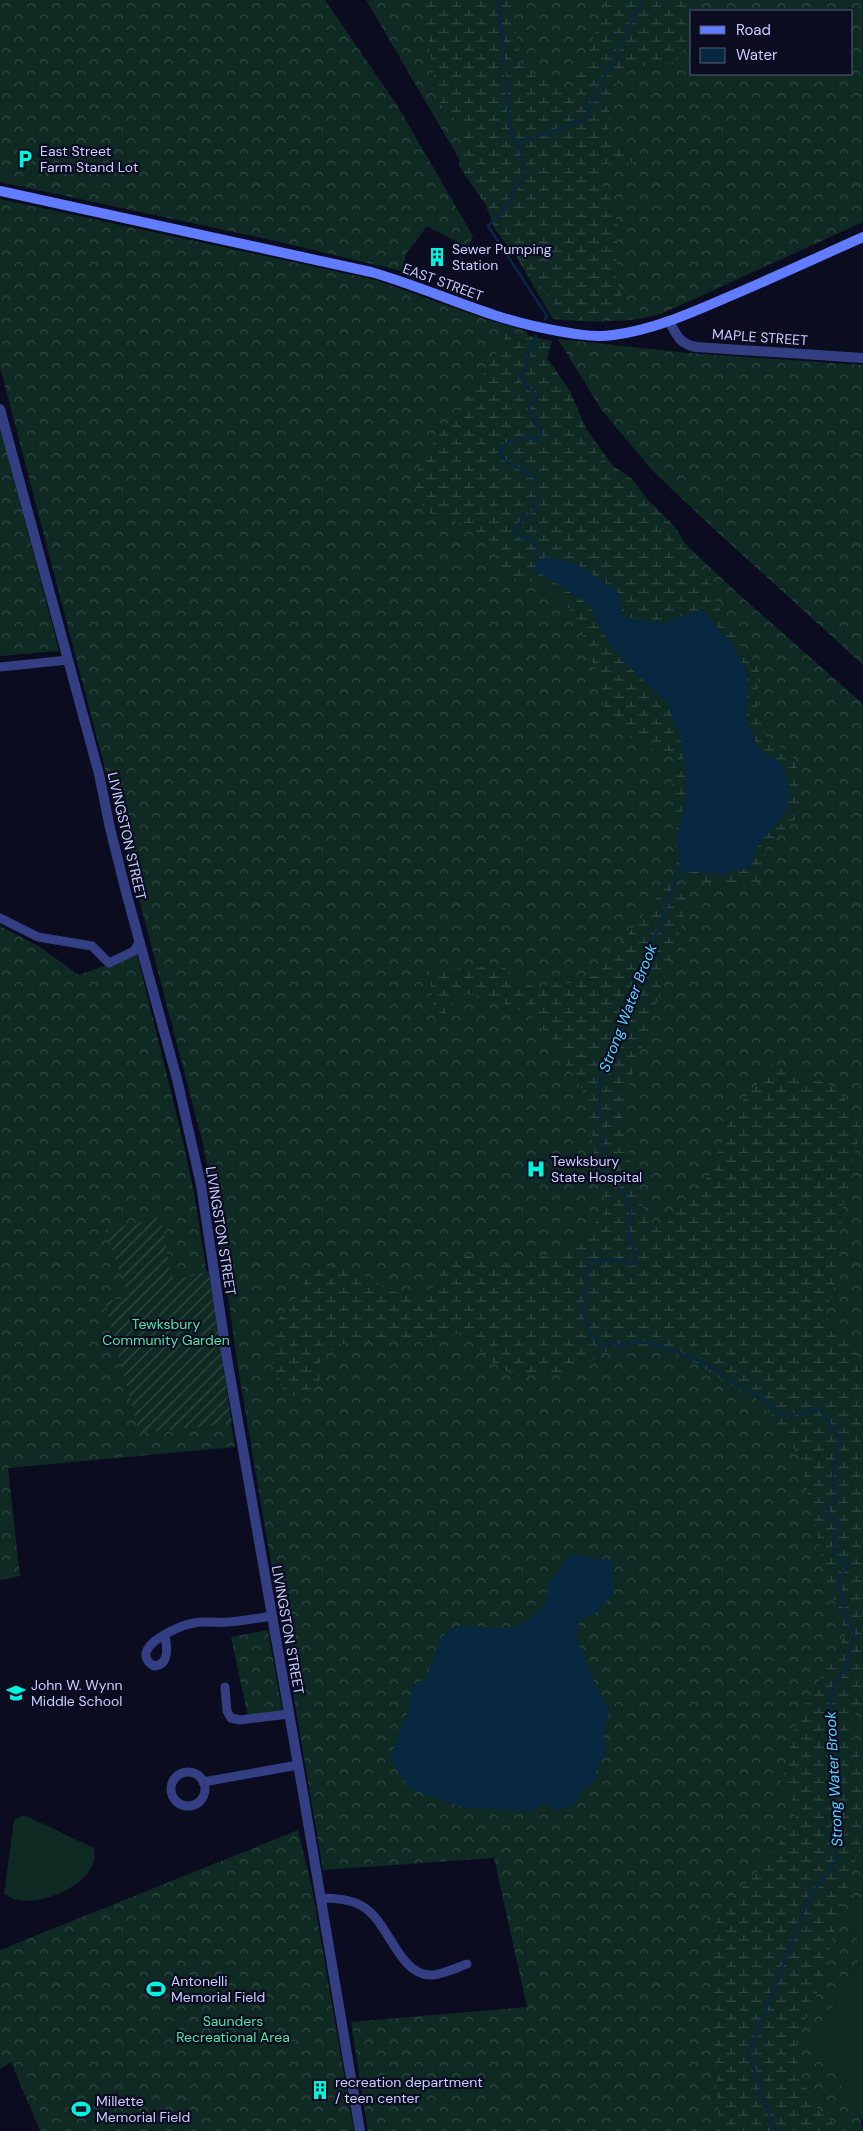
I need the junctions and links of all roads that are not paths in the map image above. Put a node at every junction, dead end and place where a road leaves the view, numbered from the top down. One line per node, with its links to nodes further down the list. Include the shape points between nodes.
1 (0, 191): 3 (main road, EAST STREET, via 371,272 480,311 547,329 610,336)
2 (863, 237): 3 (main road, EAST STREET)
3 (669, 321): 4 (street, MAPLE STREET, via 684,344 696,347)
4 (863, 358)
5 (0, 409): 6 (street, LIVINGSTON STREET)
6 (68, 660): 7 (street); 9 (street, LIVINGSTON STREET)
7 (0, 667)
8 (0, 918): 9 (street, via 38,938 92,946 109,963 134,951)
9 (140, 941): 10 (street, LIVINGSTON STREET, via 197,1163)
10 (272, 1616): 11 (street, via 193,1623); 13 (street, LIVINGSTON STREET)
11 (165, 1635)
12 (225, 1687): 13 (street, via 227,1711 231,1718 240,1720)
13 (289, 1714): 14 (street, LIVINGSTON STREET)
14 (298, 1766): 15 (street); 16 (street, LIVINGSTON STREET)
15 (203, 1782)
16 (321, 1898): 17 (street, via 349,1901 365,1908 384,1928 405,1962 418,1972 431,1975); 18 (street, LIVINGSTON STREET)
17 (467, 1964)
18 (360, 2131)

